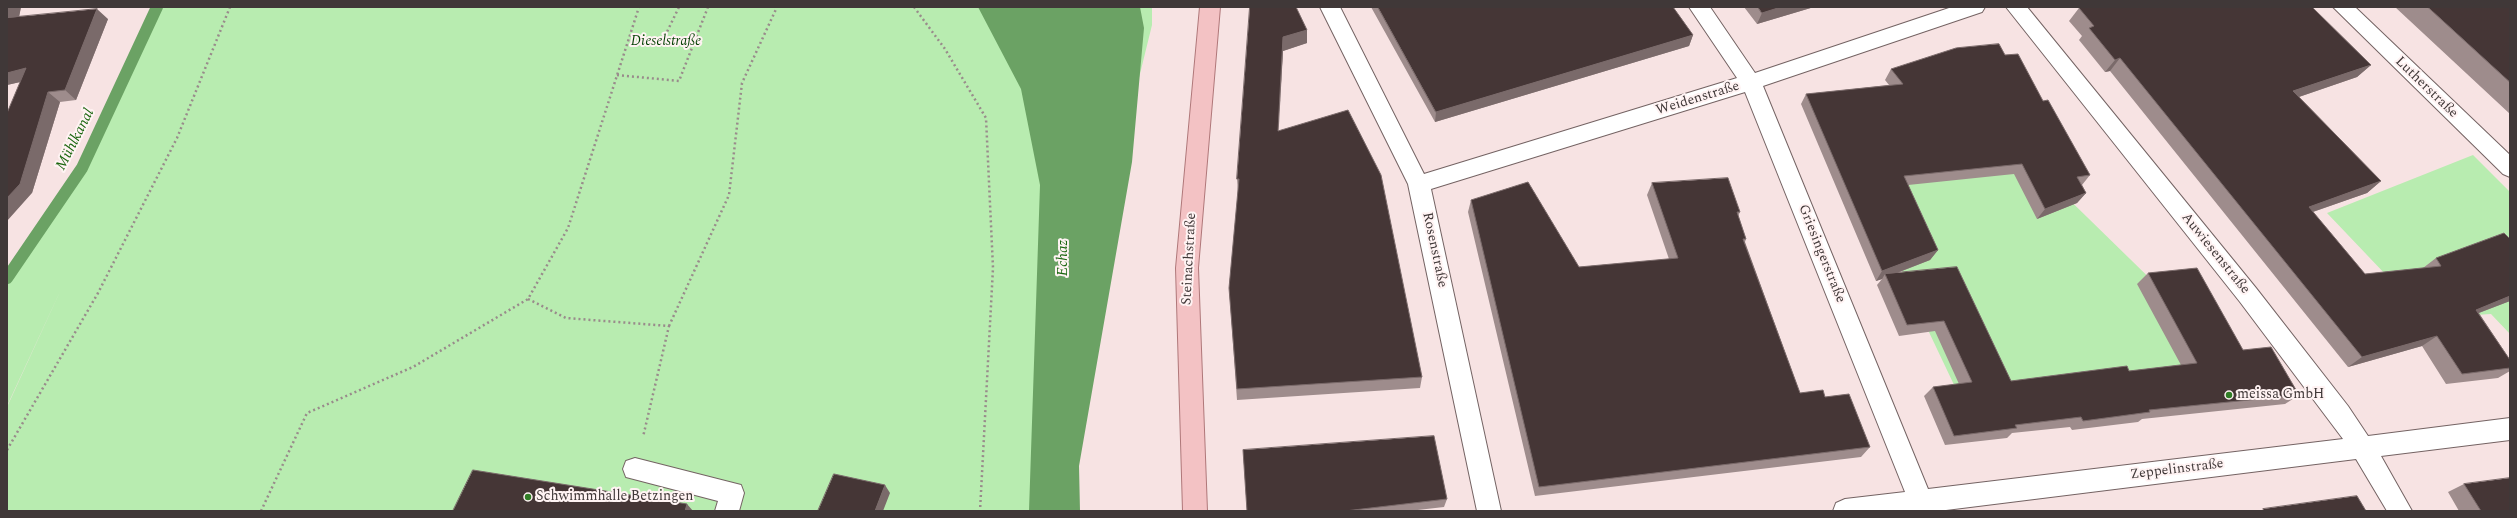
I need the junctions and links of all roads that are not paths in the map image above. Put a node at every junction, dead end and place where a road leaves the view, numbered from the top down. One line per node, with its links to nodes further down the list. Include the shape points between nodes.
1 (1210, 7): 15 (main road, Steinachstraße, via 1187,268)
2 (1330, 7): 9 (street, Rosenstraße)
3 (1699, 7): 7 (street, Griesingerstraße)
4 (1975, 7): 7 (street, Weidenstraße)
5 (2016, 7): 11 (street, Auwiesenstraße, via 2248,295 2340,414)
6 (2343, 7): 8 (street, Lutherstraße)
7 (1751, 82): 9 (street, Weidenstraße); 13 (street, Griesingerstraße)
8 (2510, 168)
9 (1420, 184): 16 (street, Rosenstraße)
10 (2510, 430): 11 (street, Zeppelinstraße)
11 (2363, 448): 13 (street, Zeppelinstraße); 18 (street, Auwiesenstraße)
12 (635, 469): 14 (street, via 732,493)
13 (1923, 506): 17 (street, Zeppelinstraße)
14 (727, 511)
15 (1195, 511)
16 (1489, 511)
17 (1845, 511)
18 (2400, 511)

